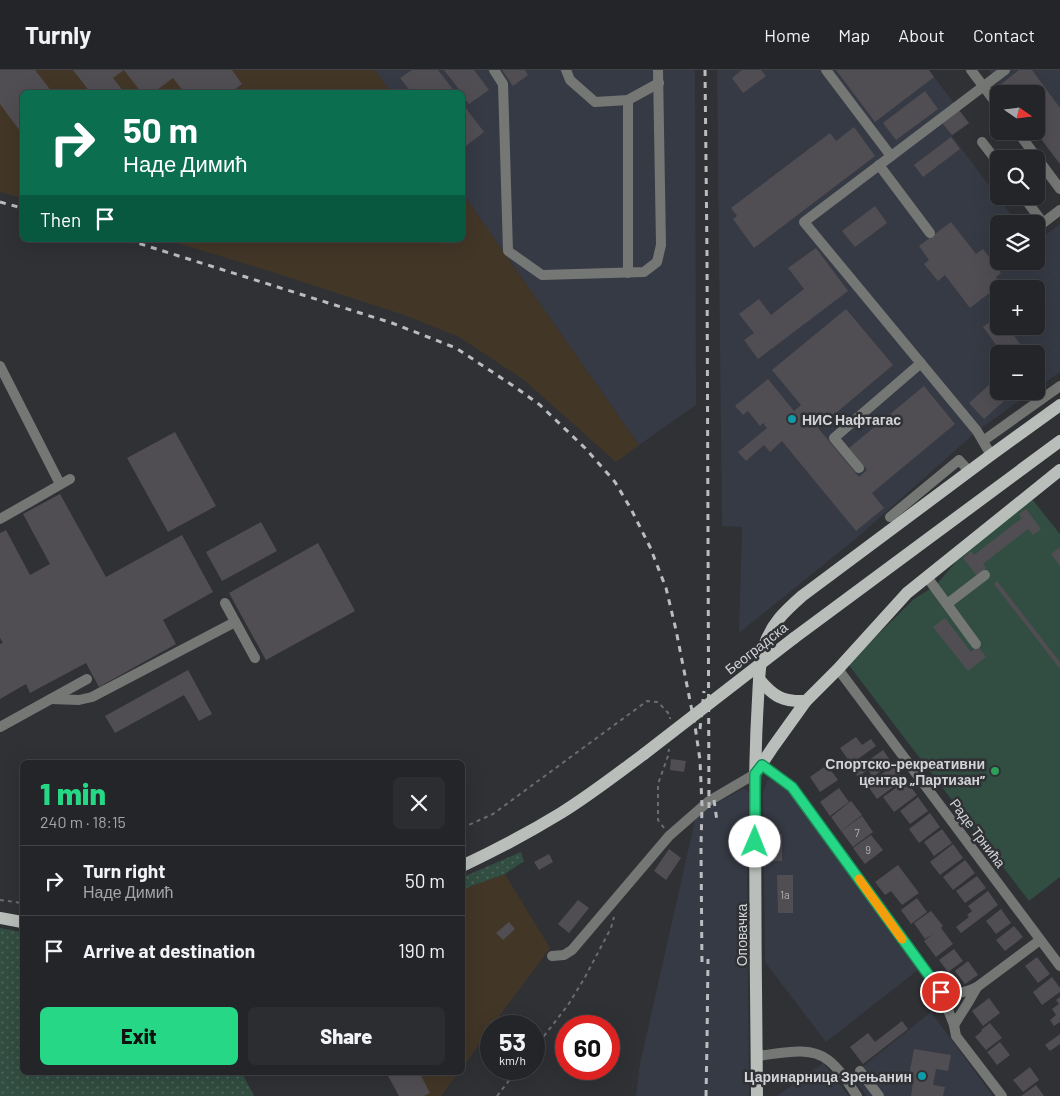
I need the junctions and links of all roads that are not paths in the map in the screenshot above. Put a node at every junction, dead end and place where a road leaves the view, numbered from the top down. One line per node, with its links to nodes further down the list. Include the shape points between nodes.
1 (494, 70): 20 (street, via 503,84 508,251 542,275)
2 (566, 70): 10 (street, via 570,80 595,102)
3 (658, 70): 7 (street)
4 (826, 70): 14 (street)
5 (971, 70): 8 (street)
6 (1005, 70): 8 (street)
7 (658, 83): 10 (street); 20 (street, via 661,245 657,262 644,272)
8 (983, 86): 9 (street); 14 (street)
9 (990, 95)
10 (628, 100): 20 (street)
11 (1024, 140): 16 (street)
12 (982, 142): 13 (street)
13 (990, 152)
14 (891, 156): 15 (street)
15 (879, 165): 19 (street); 21 (street, via 804,222)
16 (1060, 188)
17 (1030, 205): 18 (street, via 1043,223)
18 (1060, 210)
19 (930, 233)
20 (628, 272)
21 (921, 363): 25 (street); 28 (street, via 834,438)
22 (0, 366): 32 (street)
23 (1060, 386): 25 (street)
24 (1060, 405): 27 (main road, Оповачка)
25 (983, 441): 27 (street)
26 (1060, 441): 49 (main road, Београдска, bridge, via 563,812)
27 (991, 455): 30 (main road, Оповачка)
28 (859, 468)
29 (1060, 470): 36 (main road)
30 (969, 471): 33 (street, via 959,460); 44 (main road, Оповачка, via 785,610 770,631)
31 (70, 479): 32 (street)
32 (60, 484): 34 (street)
33 (890, 517)
34 (0, 518)
35 (985, 575): 38 (street)
36 (927, 577): 38 (street); 42 (main road, via 907,594)
37 (225, 603): 39 (street)
38 (947, 604): 40 (street)
39 (235, 622): 41 (street); 45 (street, via 92,697)
40 (976, 644)
41 (255, 658)
42 (838, 669): 46 (main road); 52 (street, Раде Трнића)
43 (87, 679): 45 (street)
44 (759, 679): 46 (main road, via 784,700); 48 (main road, Оповачка, via 755,749)
45 (50, 699): 47 (street)
46 (806, 701): 48 (main road)
47 (0, 727)
48 (758, 770): 53 (street, via 709,801 669,836 572,950); 56 (street, via 792,787); 58 (main road, Оповачка)
49 (465, 865)
50 (0, 918): 51 (main road)
51 (20, 922)
52 (1040, 940): 54 (street, Раде Трнића); 55 (street)
53 (552, 956)
54 (1060, 966)
55 (976, 987): 56 (street, via 960,994); 57 (street)
56 (941, 992): 57 (street)
57 (954, 1024): 63 (street, via 956,1036)
58 (756, 1056): 60 (main road, Оповачка); 61 (street, via 800,1052 818,1054 835,1067)
59 (860, 1071): 62 (street)
60 (757, 1096)
61 (858, 1096)
62 (878, 1096)
63 (1002, 1096)

